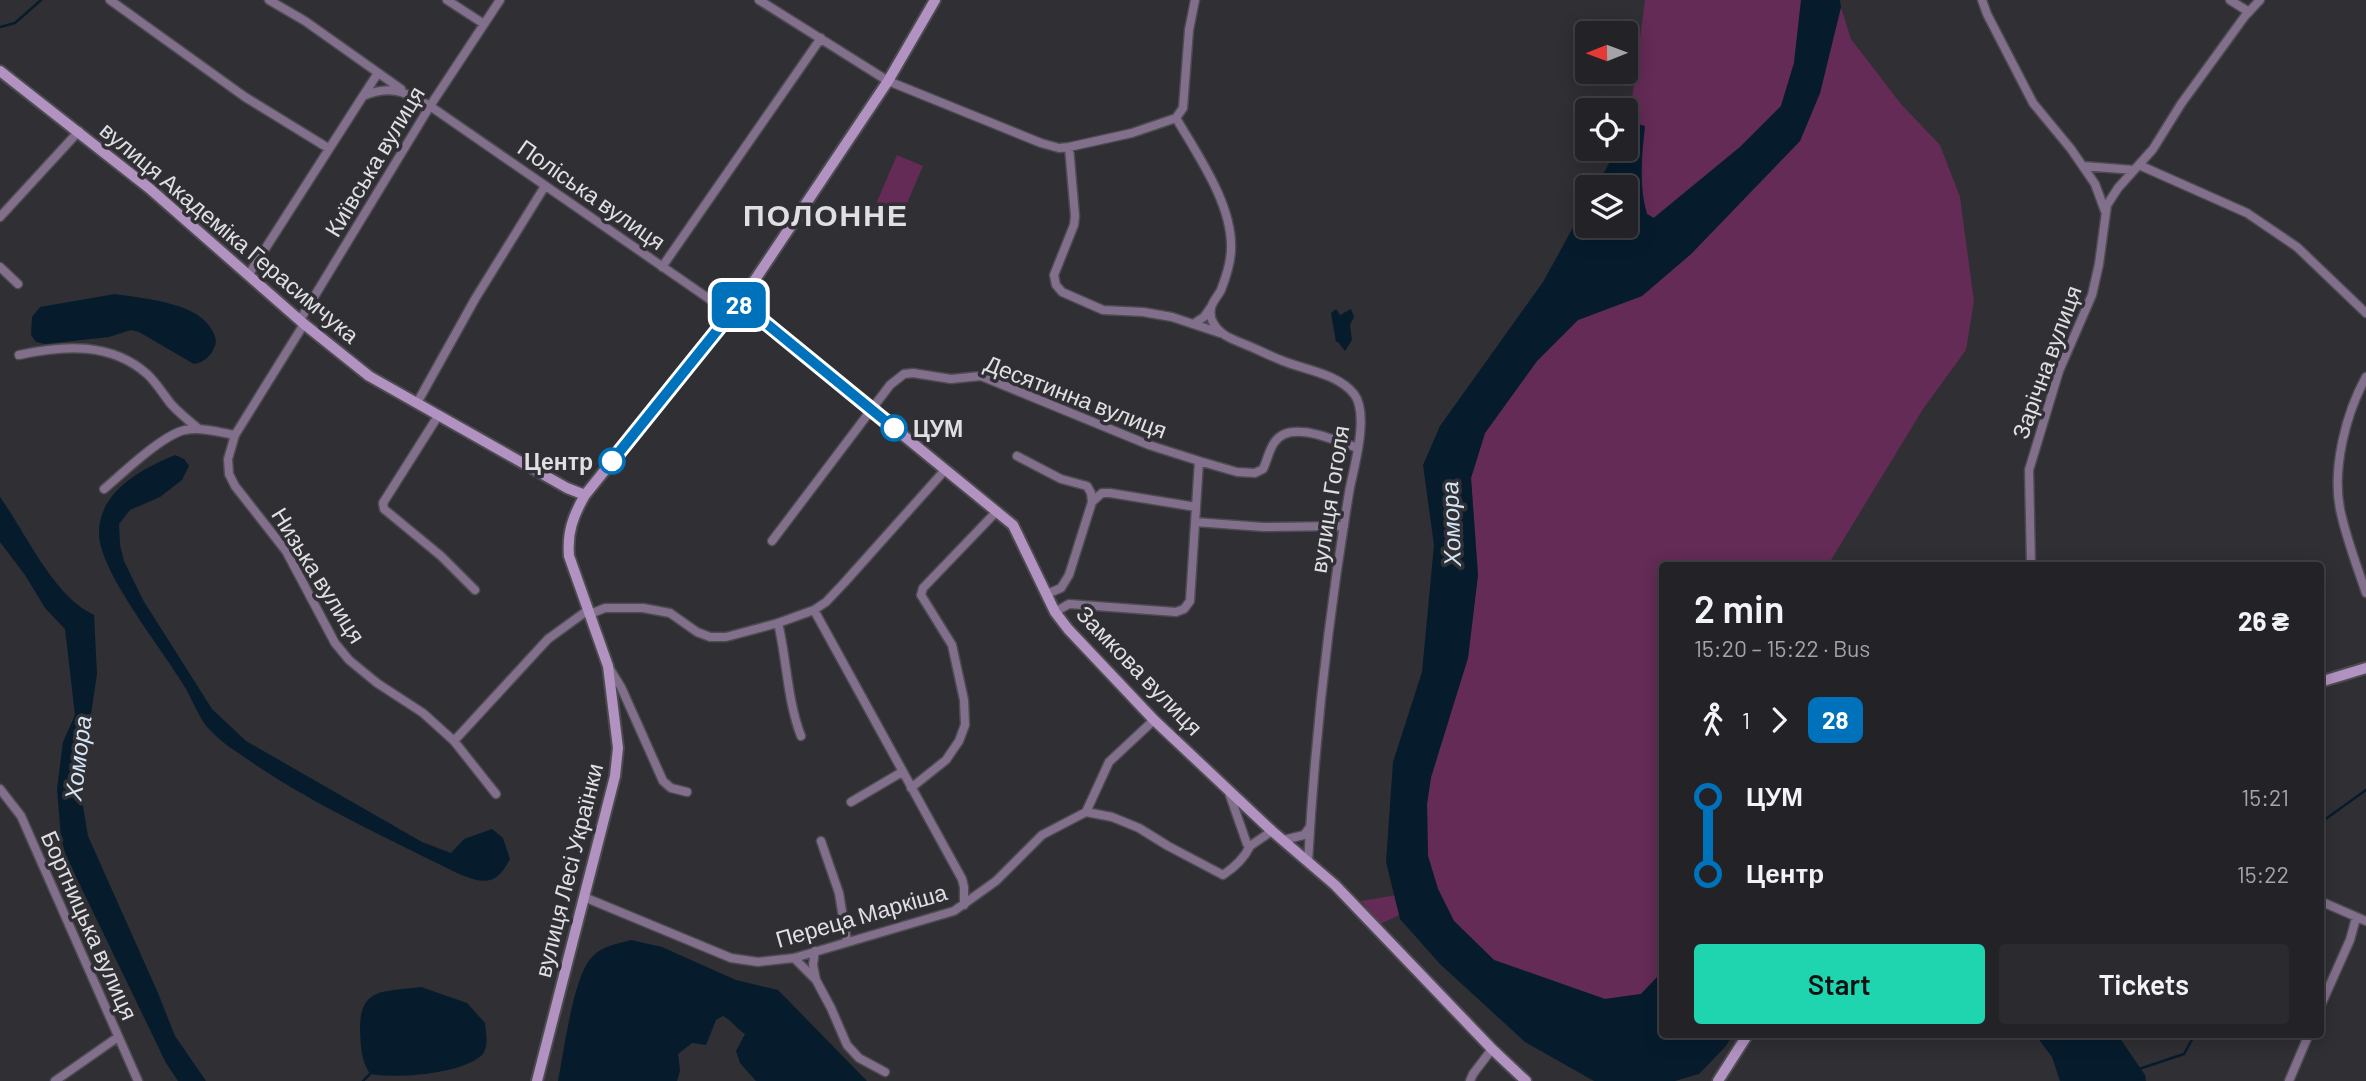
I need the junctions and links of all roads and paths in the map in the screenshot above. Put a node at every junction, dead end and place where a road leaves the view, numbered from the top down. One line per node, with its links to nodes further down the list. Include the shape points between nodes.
1 (110, 0): 23 (street, via 245,97)
2 (270, 0): 15 (street)
3 (447, 0): 12 (street)
4 (500, 0): 12 (street, Київська вулиця)
5 (759, 0): 13 (street)
6 (935, 0): 16 (main road, вулиця Лесі Українки)
7 (1195, 0): 20 (street, via 1183,108)
8 (1982, 0): 24 (street, via 2033,103)
9 (2230, 0): 11 (street)
10 (2260, 0): 11 (street)
11 (2249, 12): 25 (street)
12 (484, 24): 19 (street, Київська вулиця)
13 (821, 38): 16 (street); 30 (street)
14 (0, 71): 21 (main road, вулиця Академіка Герасимчука)
15 (378, 73): 17 (street); 18 (street)
16 (888, 81): 22 (street, via 1041,143); 33 (main road, вулиця Лесі Українки)
17 (403, 91): 18 (street); 19 (street, Поліська вулиця)
18 (363, 96): 23 (street)
19 (430, 106): 26 (street, Поліська вулиця); 37 (street, Київська вулиця)
20 (1176, 118): 22 (street); 34 (street, via 1207,170 1229,233 1229,263)
21 (79, 131): 28 (street); 31 (main road, вулиця Академіка Герасимчука)
22 (1069, 147): 38 (street, вулиця Гоголя, via 1074,225 1054,275 1056,285 1103,310 1143,312)
23 (328, 148): 31 (street)
24 (2083, 166): 25 (street); 27 (street)
25 (2136, 167): 27 (street); 35 (street, via 2247,213 2297,247)
26 (545, 186): 30 (street, Поліська вулиця); 42 (street)
27 (2106, 214): 61 (street, Зарічна вулиця, via 2092,295 2059,371 2029,470)
28 (0, 217)
29 (0, 267): 32 (street)
30 (662, 267): 36 (street, Поліська вулиця)
31 (248, 274): 37 (main road, вулиця Академіка Герасимчука)
32 (18, 284)
33 (740, 302): 36 (main road, вулиця Лесі Українки); 43 (main road, Замкова вулиця)
34 (1211, 307): 38 (street); 39 (street, via 1214,324)
35 (2366, 313)
36 (732, 314): 54 (main road, вулиця Лесі Українки)
37 (302, 322): 42 (main road, вулиця Академіка Герасимчука, via 369,376); 46 (street, Низька вулиця)
38 (1193, 324): 39 (street, вулиця Гоголя)
39 (1223, 334): 47 (street, вулиця Гоголя, via 1338,381 1349,390 1359,403 1361,416)
40 (19, 355): 45 (street, via 66,348 100,349 128,360)
41 (2366, 377): 64 (street, via 2339,456 2338,478 2340,508)
42 (417, 403): 44 (main road, вулиця Академіка Герасимчука)
43 (872, 410): 49 (street, Десятинна вулиця, via 904,374 951,379 981,376); 50 (main road, Замкова вулиця); 60 (street, Десятинна вулиця)
44 (438, 416): 54 (main road, вулиця Академіка Герасимчука); 63 (street, via 383,503 384,509)
45 (199, 429): 46 (street); 52 (street, via 167,437)
46 (235, 435): 76 (street, Низька вулиця, via 229,474 286,551 335,643 349,660)
47 (1357, 447): 49 (street, Десятинна вулиця, via 1291,431 1274,442 1263,469 1255,473); 59 (street, вулиця Гоголя)
48 (1017, 456): 51 (street, via 1061,479)
49 (1199, 461): 56 (street)
50 (945, 470): 57 (main road, Замкова вулиця); 67 (street)
51 (1087, 486): 53 (street); 55 (street)
52 (104, 489)
53 (1110, 493): 55 (street, via 1102,493); 56 (street)
54 (585, 495): 68 (main road, вулиця Лесі Українки, via 572,518 568,544)
55 (1092, 502): 62 (street)
56 (1196, 507): 58 (street)
57 (997, 512): 65 (main road, Замкова вулиця, via 1013,525); 79 (street, via 923,588 921,595 952,645 965,725 946,760)
58 (1195, 522): 59 (street); 66 (street, via 1190,601 1184,609)
59 (1344, 526): 85 (street, вулиця Гоголя)
60 (772, 541)
61 (2031, 562)
62 (1061, 588): 65 (street); 66 (street)
63 (475, 590)
64 (2366, 591)
65 (1047, 594): 69 (main road, Замкова вулиця)
66 (1069, 604): 69 (street)
67 (814, 610): 70 (street); 77 (street)
68 (589, 612): 70 (street, via 643,608 670,613 710,637); 71 (main road, вулиця Лесі Українки); 76 (street, via 548,639)
69 (1055, 612): 74 (main road, Замкова вулиця)
70 (778, 623): 75 (street, via 792,714)
71 (608, 666): 81 (street, вулиця Лесі Українки, via 663,781); 93 (main road, вулиця Лесі Українки, via 618,748)
72 (2366, 668): 73 (main road)
73 (2324, 681)
74 (1154, 720): 78 (main road, Замкова вулиця); 84 (street, via 1109,762)
75 (801, 736)
76 (454, 741): 82 (street, Низька вулиця)
77 (902, 772): 79 (street); 83 (street)
78 (1227, 787): 86 (main road, Замкова вулиця); 89 (street)
79 (911, 788): 91 (street)
80 (0, 789): 103 (street, Бортницька вулиця, via 21,816)
81 (687, 792)
82 (496, 794)
83 (851, 802)
84 (1086, 812): 89 (street, via 1139,828 1223,875); 92 (street, Переца Маркіша, via 1042,835)
85 (1310, 827): 87 (street, via 1304,835); 90 (street, вулиця Гоголя)
86 (1272, 831): 87 (main road, Замкова вулиця); 89 (street)
87 (1283, 840): 90 (main road, Замкова вулиця)
88 (821, 841): 98 (street, via 839,893)
89 (1250, 846)
90 (1308, 862): 106 (main road, Замкова вулиця)
91 (963, 883): 92 (street); 95 (street)
92 (979, 894): 95 (street, Переца Маркіша)
93 (584, 898): 100 (street, Переца Маркіша, via 731,958 758,962); 110 (main road, вулиця Лесі Українки)
94 (2324, 903): 96 (street)
95 (964, 905): 98 (street, Переца Маркіша)
96 (2356, 918): 97 (street); 102 (street)
97 (2366, 921)
98 (847, 942): 99 (street, Переца Маркіша)
99 (815, 951): 100 (street, Переца Маркіша); 101 (street)
100 (794, 958): 101 (street)
101 (816, 981): 107 (street, via 847,1045 859,1058)
102 (2324, 998)
103 (118, 1037): 108 (street); 109 (street, Бортницька вулиця)
104 (1745, 1038): 113 (main road)
105 (2307, 1038): 114 (street)
106 (1492, 1049): 111 (street); 112 (main road, Замкова вулиця)
107 (885, 1072)
108 (54, 1081)
109 (138, 1081)
110 (537, 1081)
111 (1470, 1081)
112 (1526, 1081)
113 (1718, 1081)
114 (2289, 1081)

